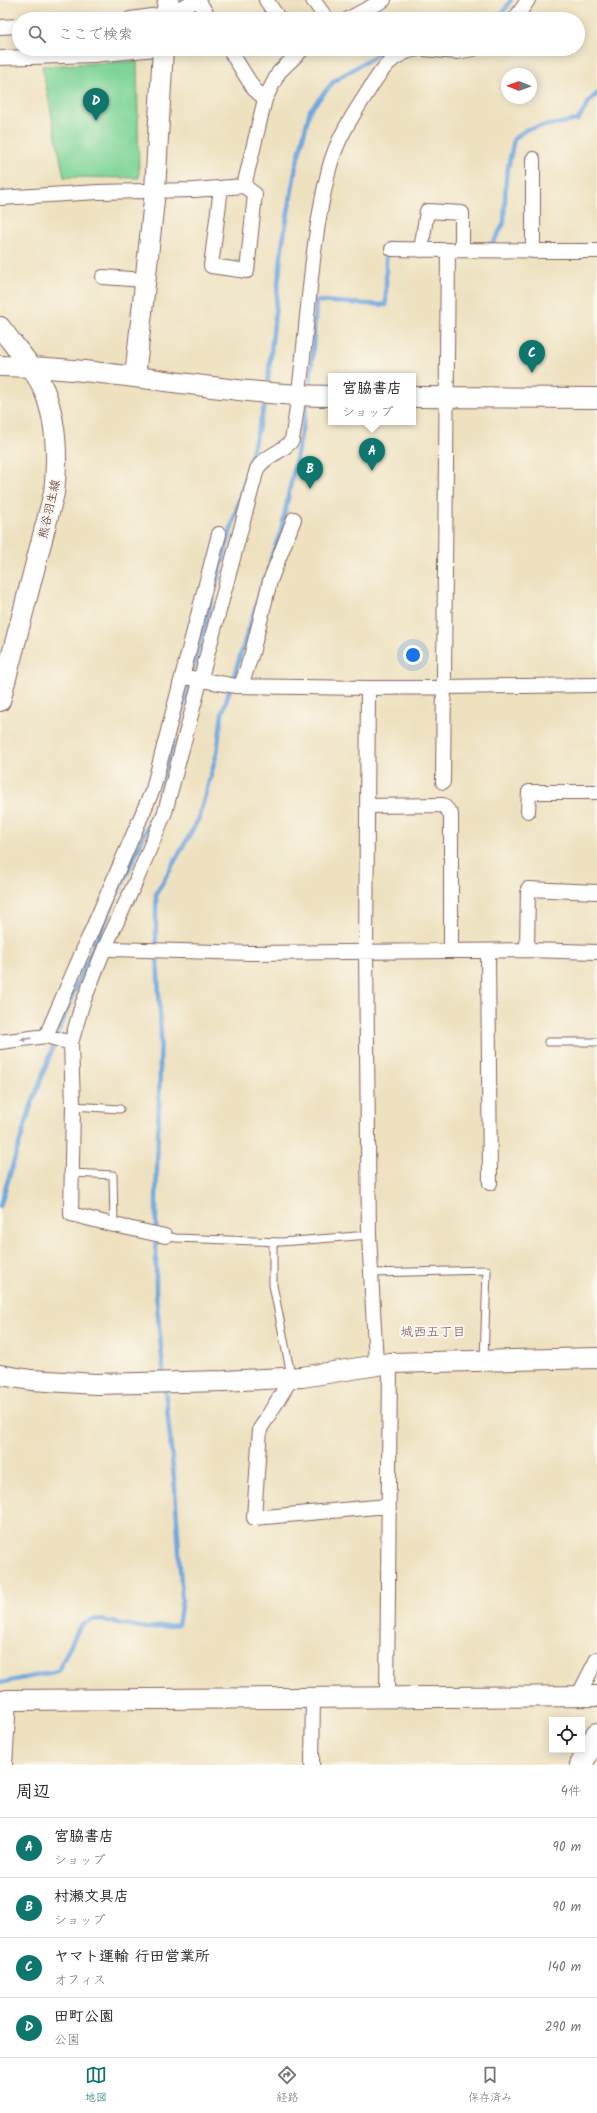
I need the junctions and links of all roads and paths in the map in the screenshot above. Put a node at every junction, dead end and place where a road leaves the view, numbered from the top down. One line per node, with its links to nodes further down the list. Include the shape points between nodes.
1 (198, 0): 6 (street); 7 (street)
2 (266, 0): 8 (street)
3 (313, 0): 9 (street)
4 (384, 0): 10 (street)
5 (528, 0): 11 (street)
6 (167, 11)
7 (206, 12)
8 (274, 12)
9 (322, 12)
10 (361, 12)
11 (520, 12)
12 (12, 26): 13 (street)
13 (0, 27)
14 (62, 56): 19 (street)
15 (164, 56): 24 (street)
16 (233, 56): 20 (street, via 254,89)
17 (296, 56): 20 (street, via 279,72)
18 (400, 56): 37 (street, via 382,68 346,127 330,168 313,262)
19 (0, 58)
20 (265, 99): 22 (street)
21 (533, 158): 29 (street)
22 (244, 186): 23 (street); 23 (street, via 256,194 246,271 211,266)
23 (221, 188): 24 (street)
24 (155, 191): 25 (street); 32 (street)
25 (0, 198)
26 (392, 249): 27 (street)
27 (421, 250): 28 (street); 28 (street, via 427,211 462,213)
28 (455, 250): 29 (street); 39 (street)
29 (533, 251): 30 (street)
30 (597, 251)
31 (103, 277): 32 (street)
32 (146, 280): 36 (street)
33 (0, 326): 35 (street, 熊谷羽生線)
34 (0, 366): 35 (street)
35 (29, 366): 36 (street); 43 (street, 熊谷羽生線, via 45,395 56,440 58,466 54,493)
36 (136, 376): 37 (street, via 200,386)
37 (312, 396): 44 (street, via 289,444 264,459 257,469)
38 (416, 397): 39 (street)
39 (446, 398): 40 (street); 47 (street)
40 (597, 398)
41 (294, 519): 45 (street, via 270,581 252,653)
42 (219, 534): 44 (street)
43 (6, 656): 49 (street, 熊谷羽生線)
44 (191, 678): 45 (street); 55 (street, via 165,812); 61 (street, via 153,789)
45 (235, 685): 48 (street)
46 (597, 685): 47 (street)
47 (444, 687): 48 (street); 50 (street)
48 (368, 688): 52 (street)
49 (0, 701)
50 (444, 782)
51 (597, 792): 53 (street, via 529,792)
52 (367, 806): 57 (street, via 443,805 451,814); 59 (street)
53 (528, 811)
54 (597, 892): 56 (street, via 528,889)
55 (105, 947): 59 (street, via 252,953); 61 (street, via 82,1005)
56 (527, 950): 58 (street); 60 (street)
57 (451, 951): 58 (street); 59 (street)
58 (488, 951): 68 (street)
59 (366, 952): 70 (street)
60 (597, 952)
61 (57, 1039): 62 (street, one-way to 62); 65 (street)
62 (0, 1042)
63 (548, 1042): 64 (lane)
64 (597, 1042)
65 (73, 1106): 66 (lane); 67 (street)
66 (120, 1109)
67 (72, 1173): 69 (street, via 70,1214); 69 (lane, via 113,1175)
68 (490, 1182)
69 (114, 1226): 71 (street)
70 (369, 1234): 72 (lane); 73 (street)
71 (165, 1236): 72 (lane)
72 (273, 1242): 78 (lane, via 272,1285)
73 (372, 1273): 75 (lane, via 487,1270); 76 (street)
74 (597, 1358): 75 (street)
75 (484, 1361): 76 (street)
76 (383, 1363): 78 (street); 79 (street)
77 (0, 1375): 78 (street, via 31,1380 96,1384)
78 (292, 1377): 79 (street, via 260,1429 254,1518)
79 (387, 1506): 83 (street)
80 (597, 1659): 81 (street)
81 (588, 1696): 83 (street)
82 (313, 1697): 83 (street); 85 (street, via 6,1700); 86 (street)
83 (387, 1699)
84 (597, 1734): 87 (highway)
85 (2, 1765)
86 (312, 1765)
87 (581, 1765)

